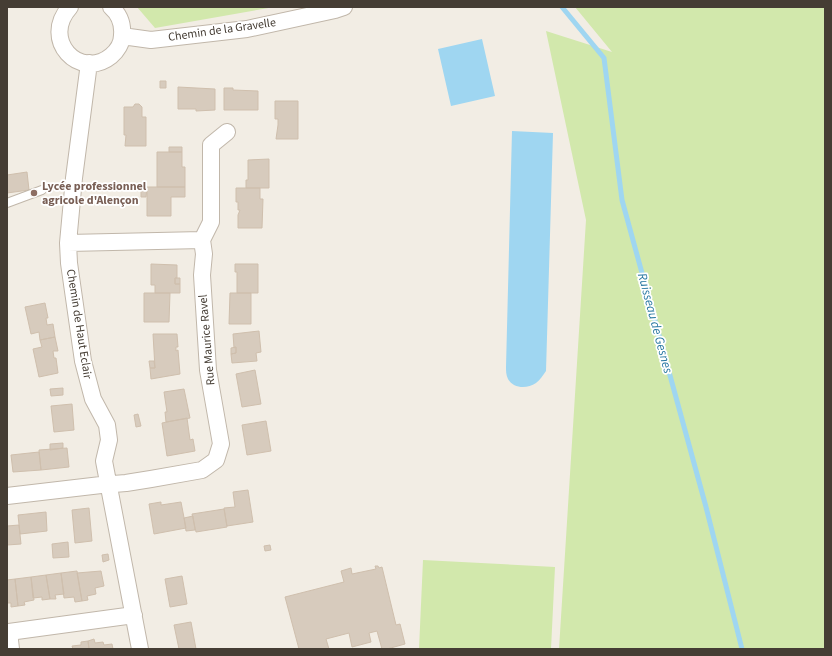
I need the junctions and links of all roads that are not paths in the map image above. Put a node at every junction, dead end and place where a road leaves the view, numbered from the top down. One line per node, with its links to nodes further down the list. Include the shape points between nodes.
1 (70, 7): 5 (street, via 60,22 60,41 71,56)
2 (111, 7): 4 (street, via 120,17)
3 (344, 7): 4 (street, Chemin de la Gravelle, via 247,29 151,40)
4 (122, 36): 5 (street, via 120,45 107,59)
5 (89, 63): 10 (street, Chemin de Haut Eclair)
6 (227, 132): 9 (street, via 211,145 211,222)
7 (42, 190): 8 (lane)
8 (7, 203)
9 (202, 240): 10 (street); 11 (street, Rue Maurice Ravel, via 208,370 221,444 216,460 202,470)
10 (68, 243): 11 (street, Chemin de Haut Eclair, via 83,361 93,399 107,425 109,440 104,461)
11 (108, 484): 12 (street, Rue Maurice Ravel); 13 (street, Chemin de Haut Eclair)
12 (7, 496)
13 (134, 615): 14 (street, via 9,632); 15 (street, Chemin de Haut Eclair)
14 (11, 649)
15 (140, 649)

